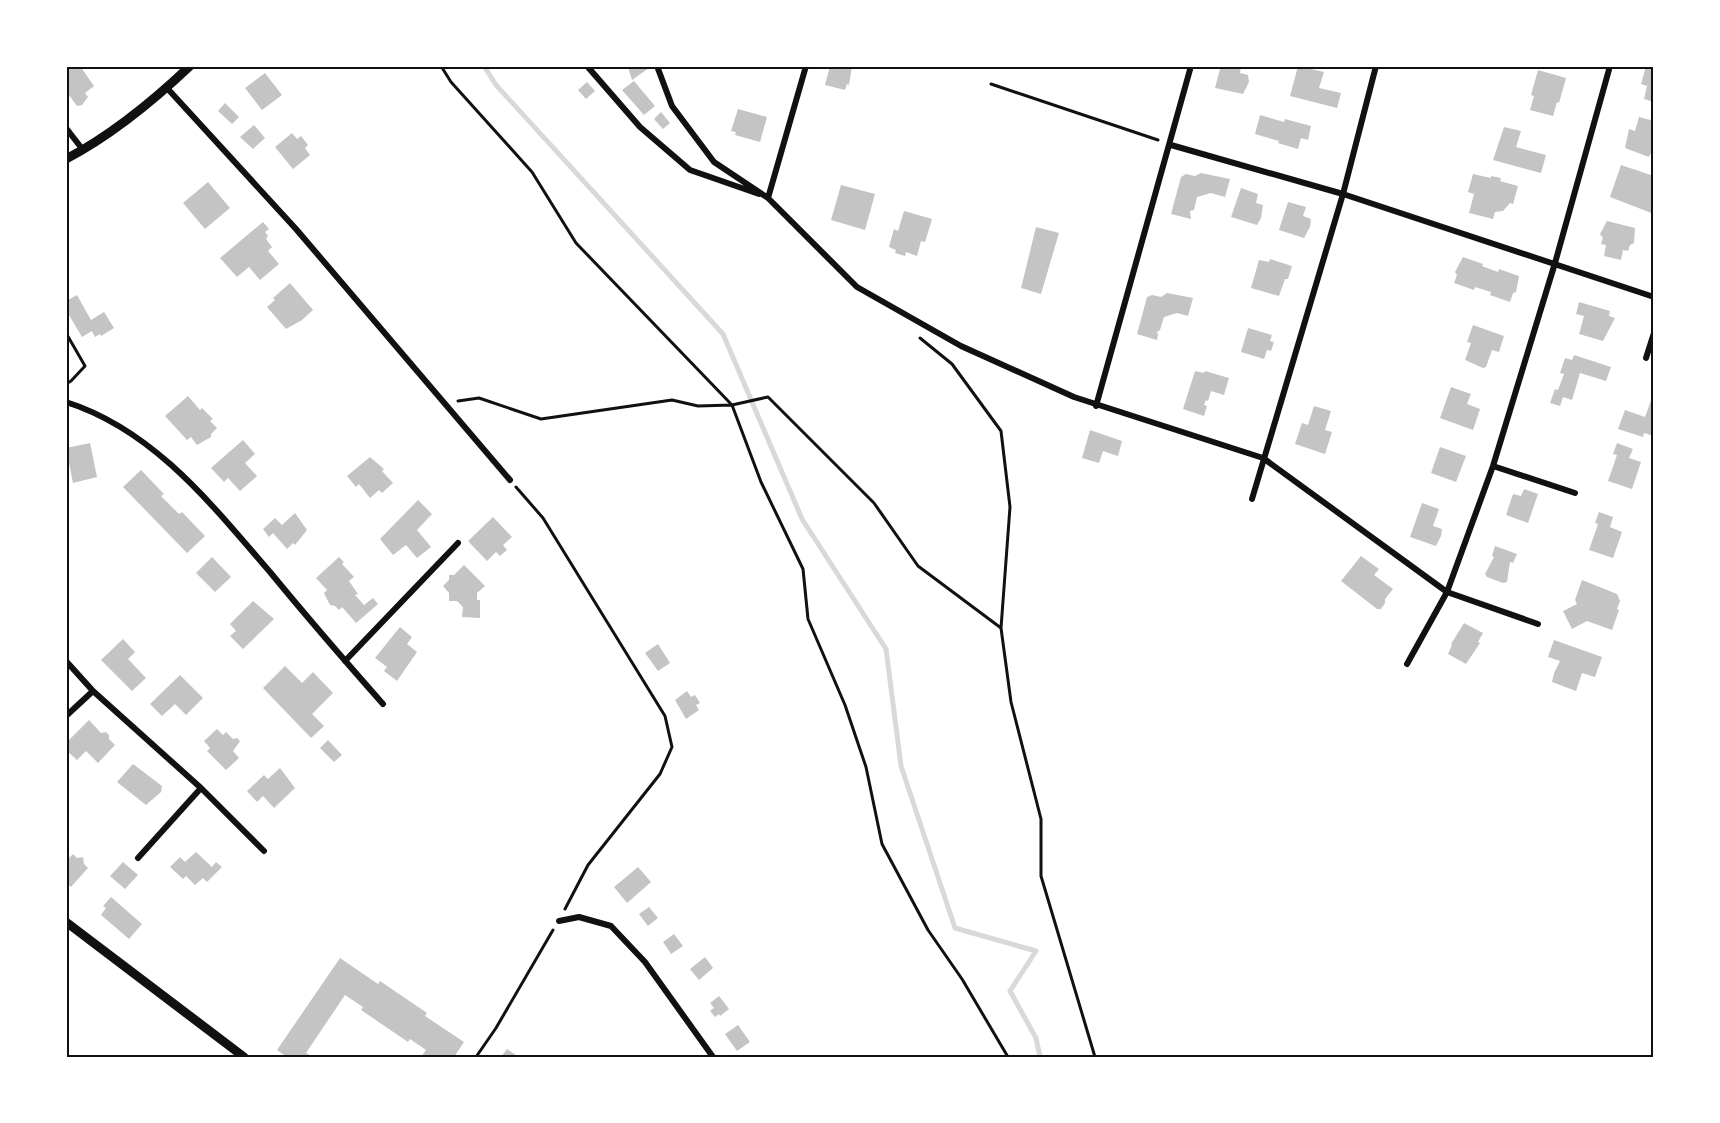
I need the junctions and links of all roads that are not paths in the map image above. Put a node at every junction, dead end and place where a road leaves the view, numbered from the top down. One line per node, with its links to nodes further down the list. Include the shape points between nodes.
1 (190, 66): 8 (street)
2 (587, 66): 14 (street, via 640,127 690,170)
3 (657, 66): 14 (street, via 672,106 714,162)
4 (806, 66): 14 (street)
5 (1191, 66): 10 (street)
6 (1376, 66): 13 (street)
7 (1610, 66): 15 (street)
8 (166, 88): 11 (street); 23 (street, via 296,229)
9 (66, 128): 11 (street)
10 (1171, 145): 13 (street); 20 (street)
11 (83, 150): 12 (street)
12 (66, 159)
13 (1342, 194): 15 (street); 21 (street)
14 (768, 198): 20 (street, via 857,286 961,346)
15 (1555, 263): 16 (street); 22 (street)
16 (1654, 297)
17 (1654, 333): 18 (street)
18 (1646, 358)
19 (66, 402): 30 (street, via 105,417 155,450 213,506)
20 (1096, 406): 21 (street)
21 (1263, 458): 25 (street); 27 (street)
22 (1493, 466): 24 (street); 27 (street)
23 (510, 480)
24 (1575, 493)
25 (1252, 500)
26 (458, 543): 30 (street)
27 (1447, 592): 28 (street); 31 (street)
28 (1538, 624)
29 (66, 661): 32 (street)
30 (345, 661): 33 (street)
31 (1407, 664)
32 (93, 691): 34 (street); 35 (street)
33 (383, 704)
34 (66, 716)
35 (201, 788): 36 (street); 37 (street)
36 (264, 851)
37 (138, 858)
38 (559, 921): 41 (street, via 579,917 611,926 645,962)
39 (66, 922): 40 (street)
40 (244, 1057)
41 (713, 1057)

